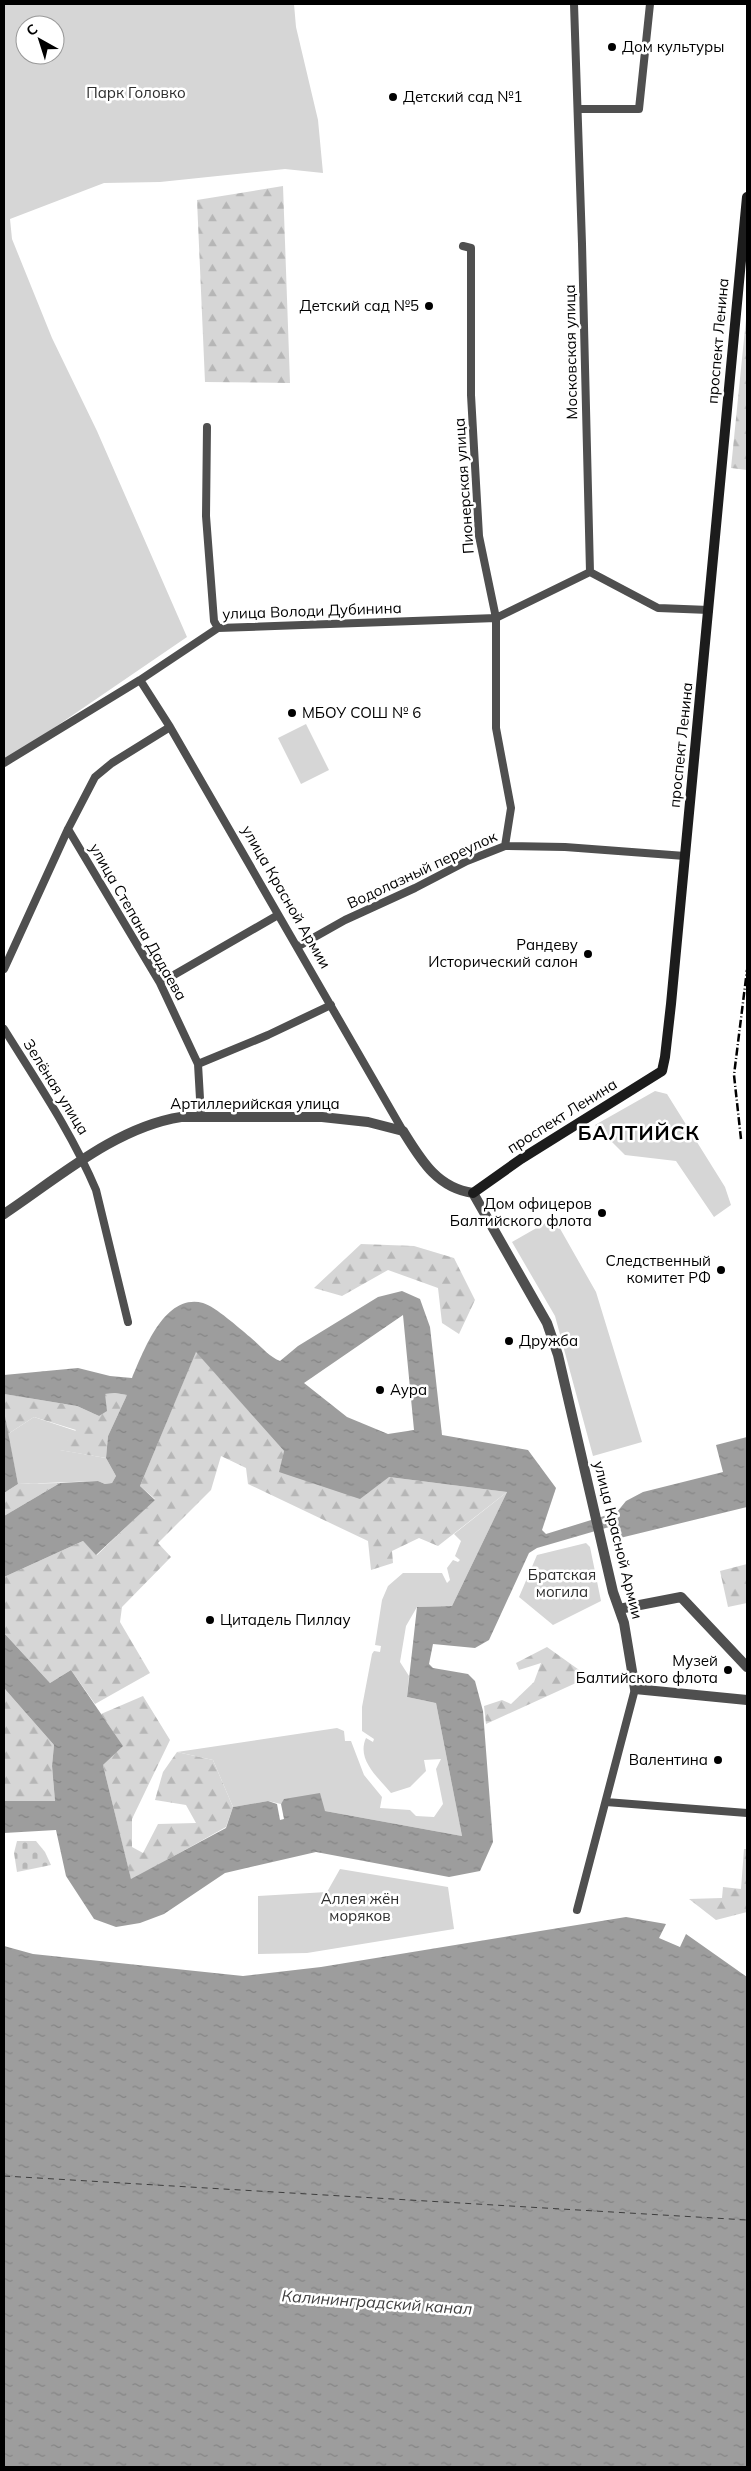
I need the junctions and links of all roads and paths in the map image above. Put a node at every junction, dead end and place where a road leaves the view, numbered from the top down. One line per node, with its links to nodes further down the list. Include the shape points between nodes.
1 (574, 4): 3 (street, Московская улица)
2 (650, 4): 3 (street, via 639,109)
3 (578, 108): 7 (street, Московская улица)
4 (747, 196): 8 (main road, проспект Ленина)
5 (463, 246): 9 (street, Пионерская улица, via 471,248 471,396 479,536)
6 (207, 427): 10 (street, via 206,516 214,621)
7 (590, 572): 8 (street, via 658,608); 9 (street, улица Володи Дубинина)
8 (709, 610): 16 (main road, проспект Ленина)
9 (496, 618): 10 (street, улица Володи Дубинина); 15 (street, Пионерская улица, via 496,728 511,808)
10 (218, 628): 11 (street, улица Володи Дубинина)
11 (140, 680): 12 (street, улица Красной Армии); 13 (street, улица Володи Дубинина)
12 (170, 727): 14 (street, via 95,777); 17 (street, улица Красной Армии)
13 (4, 763)
14 (68, 829): 19 (street); 20 (street, улица Степана Дадаева)
15 (505, 846): 16 (street, Водолазный переулок); 18 (street, Водолазный переулок, via 345,920)
16 (685, 856): 27 (main road, проспект Ленина, via 662,1071 521,1159)
17 (278, 915): 18 (street, улица Красной Армии); 20 (street)
18 (297, 947): 21 (street, улица Красной Армии)
19 (4, 969)
20 (160, 983): 23 (street, улица Степана Дадаева)
21 (331, 1005): 23 (street); 25 (street, улица Красной Армии)
22 (4, 1029): 26 (street, Зелёная улица, via 77,1146)
23 (198, 1064): 24 (street, улица Степана Дадаева)
24 (201, 1116): 25 (street, Артиллерийская улица, via 322,1117 368,1122); 26 (street, Артиллерийская улица, via 160,1120 121,1136)
25 (403, 1131): 27 (street, via 437,1179 461,1192)
26 (83, 1161): 28 (street, Артиллерийская улица); 29 (street, Зелёная улица, via 96,1190)
27 (473, 1193): 30 (street, улица Красной Армии, via 553,1338)
28 (4, 1214)
29 (128, 1322)
30 (619, 1609): 31 (street, via 681,1597); 32 (street, улица Красной Армии)
31 (747, 1667)
32 (635, 1689): 33 (street); 34 (street, улица Красной Армии)
33 (747, 1700)
34 (606, 1802): 35 (street); 36 (street, улица Красной Армии)
35 (747, 1813)
36 (577, 1910)

